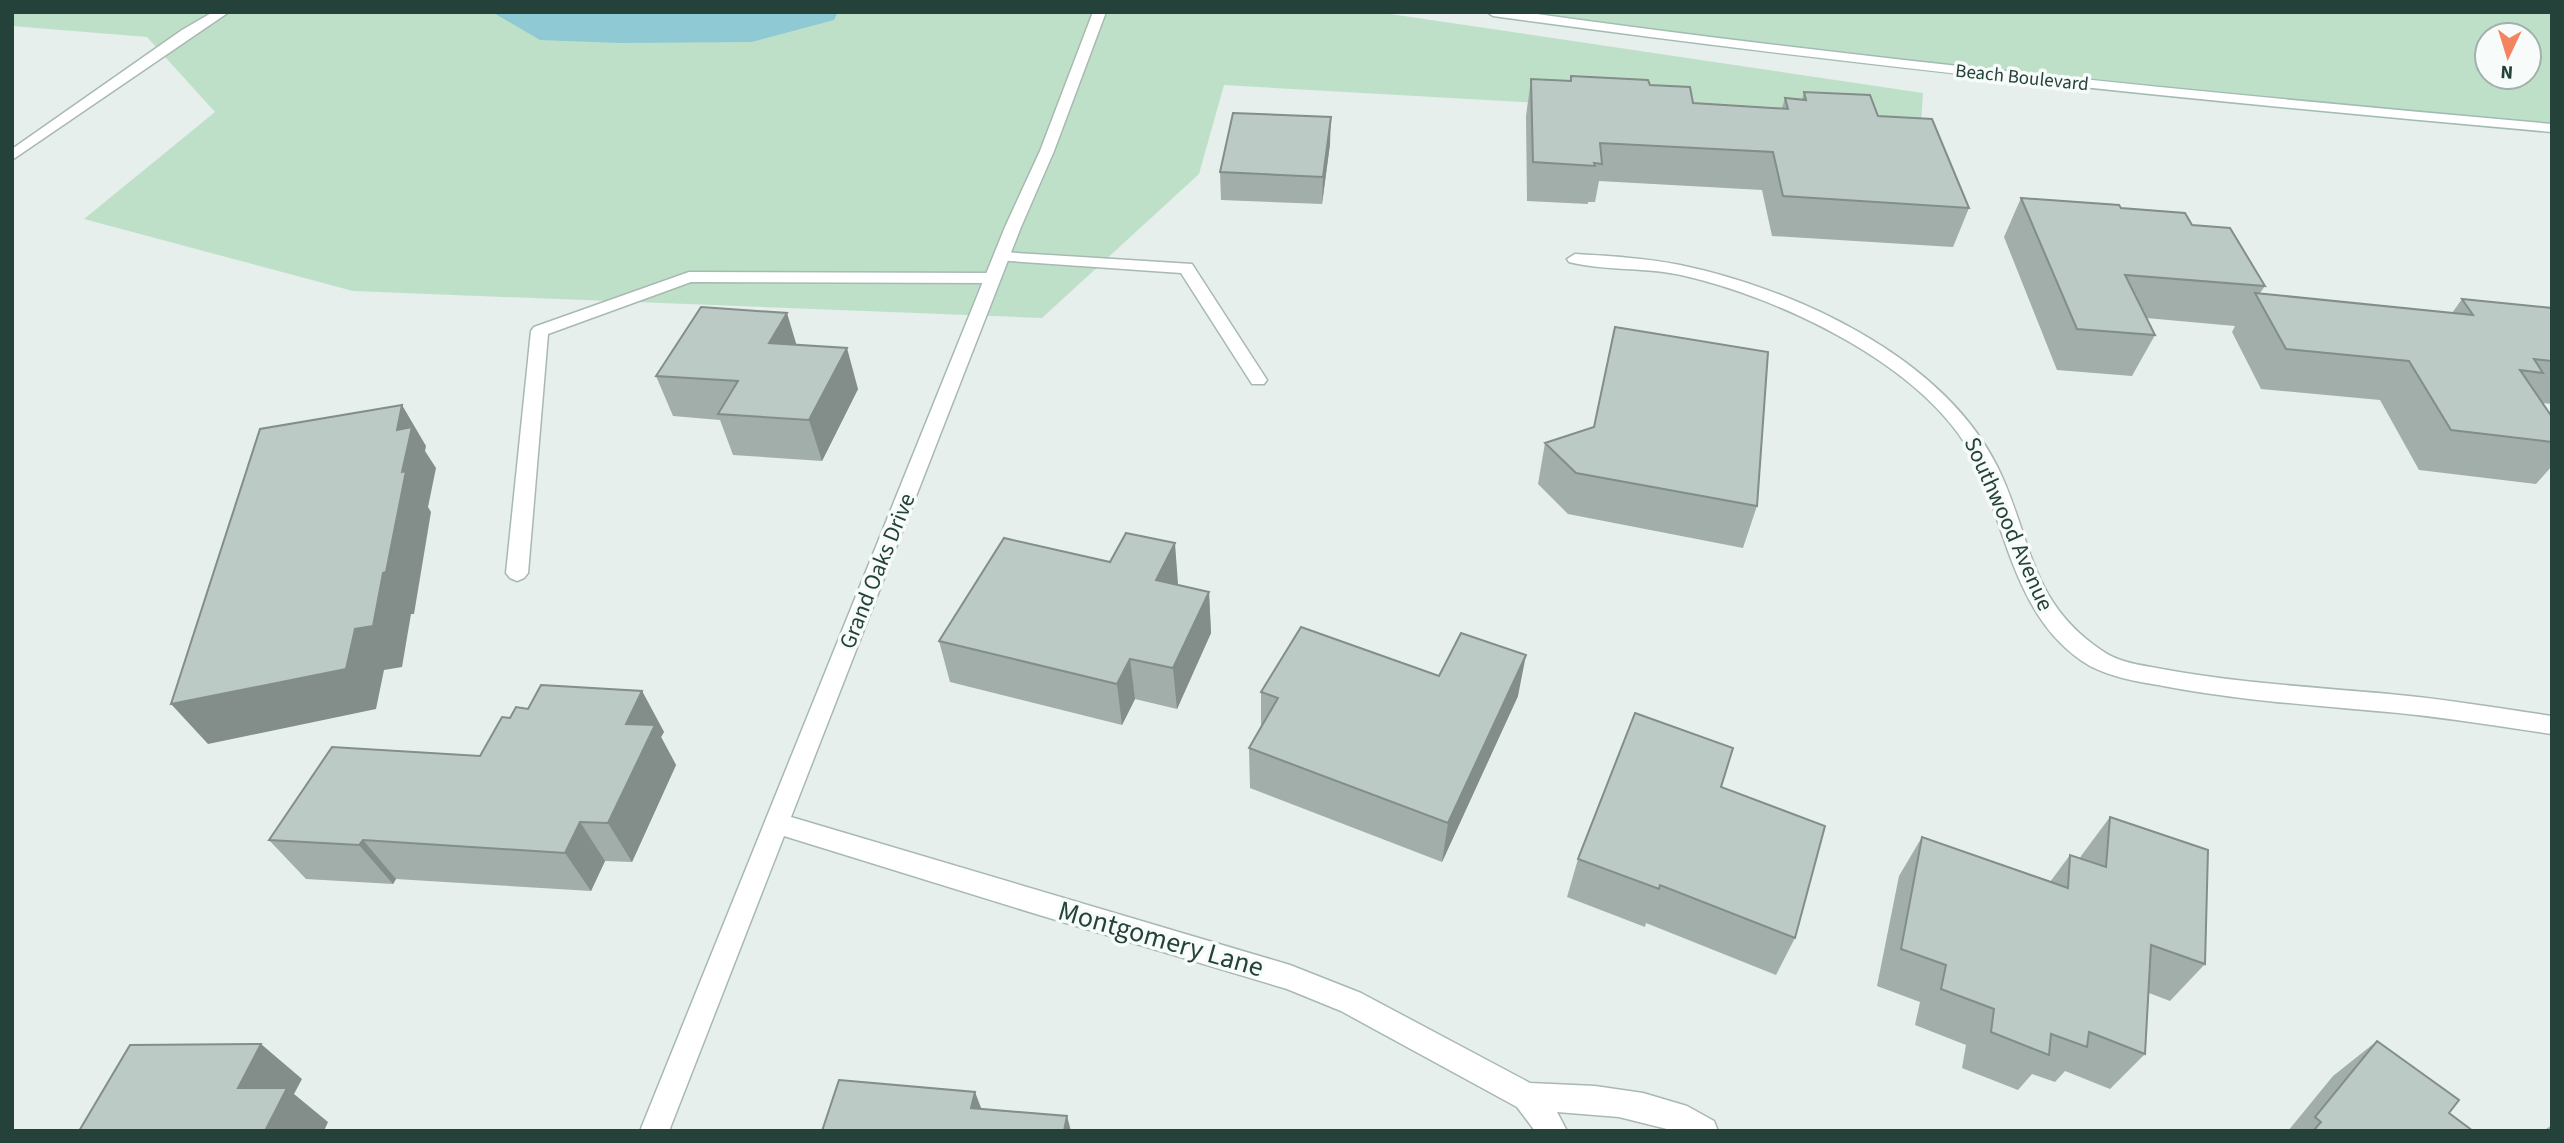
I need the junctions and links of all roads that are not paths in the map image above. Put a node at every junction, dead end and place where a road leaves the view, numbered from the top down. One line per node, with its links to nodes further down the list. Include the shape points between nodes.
1 (223, 12): 5 (street)
2 (1100, 12): 6 (street, Grand Oaks Drive)
3 (1493, 12): 4 (street, Beach Boulevard, via 1877,62)
4 (2552, 128)
5 (12, 156)
6 (1002, 257): 8 (street, Grand Oaks Drive); 9 (street, via 1186,268)
7 (1576, 259): 11 (street, Southwood Avenue, via 1680,270 1776,299 1843,332 1934,393 1969,431 1987,466 2037,599 2054,623 2094,657 2119,668 2203,687 2439,708)
8 (993, 278): 10 (street, via 689,277 540,331); 12 (street, Grand Oaks Drive)
9 (1258, 380)
10 (517, 573)
11 (2552, 725)
12 (777, 823): 13 (street, Montgomery Lane, via 1290,976 1351,1002); 14 (street, Grand Oaks Drive)
13 (1527, 1097): 15 (street, Montgomery Lane); 16 (street, Montgomery Lane, via 1614,1101 1692,1122)
14 (654, 1131)
15 (1553, 1131)
16 (1704, 1131)

